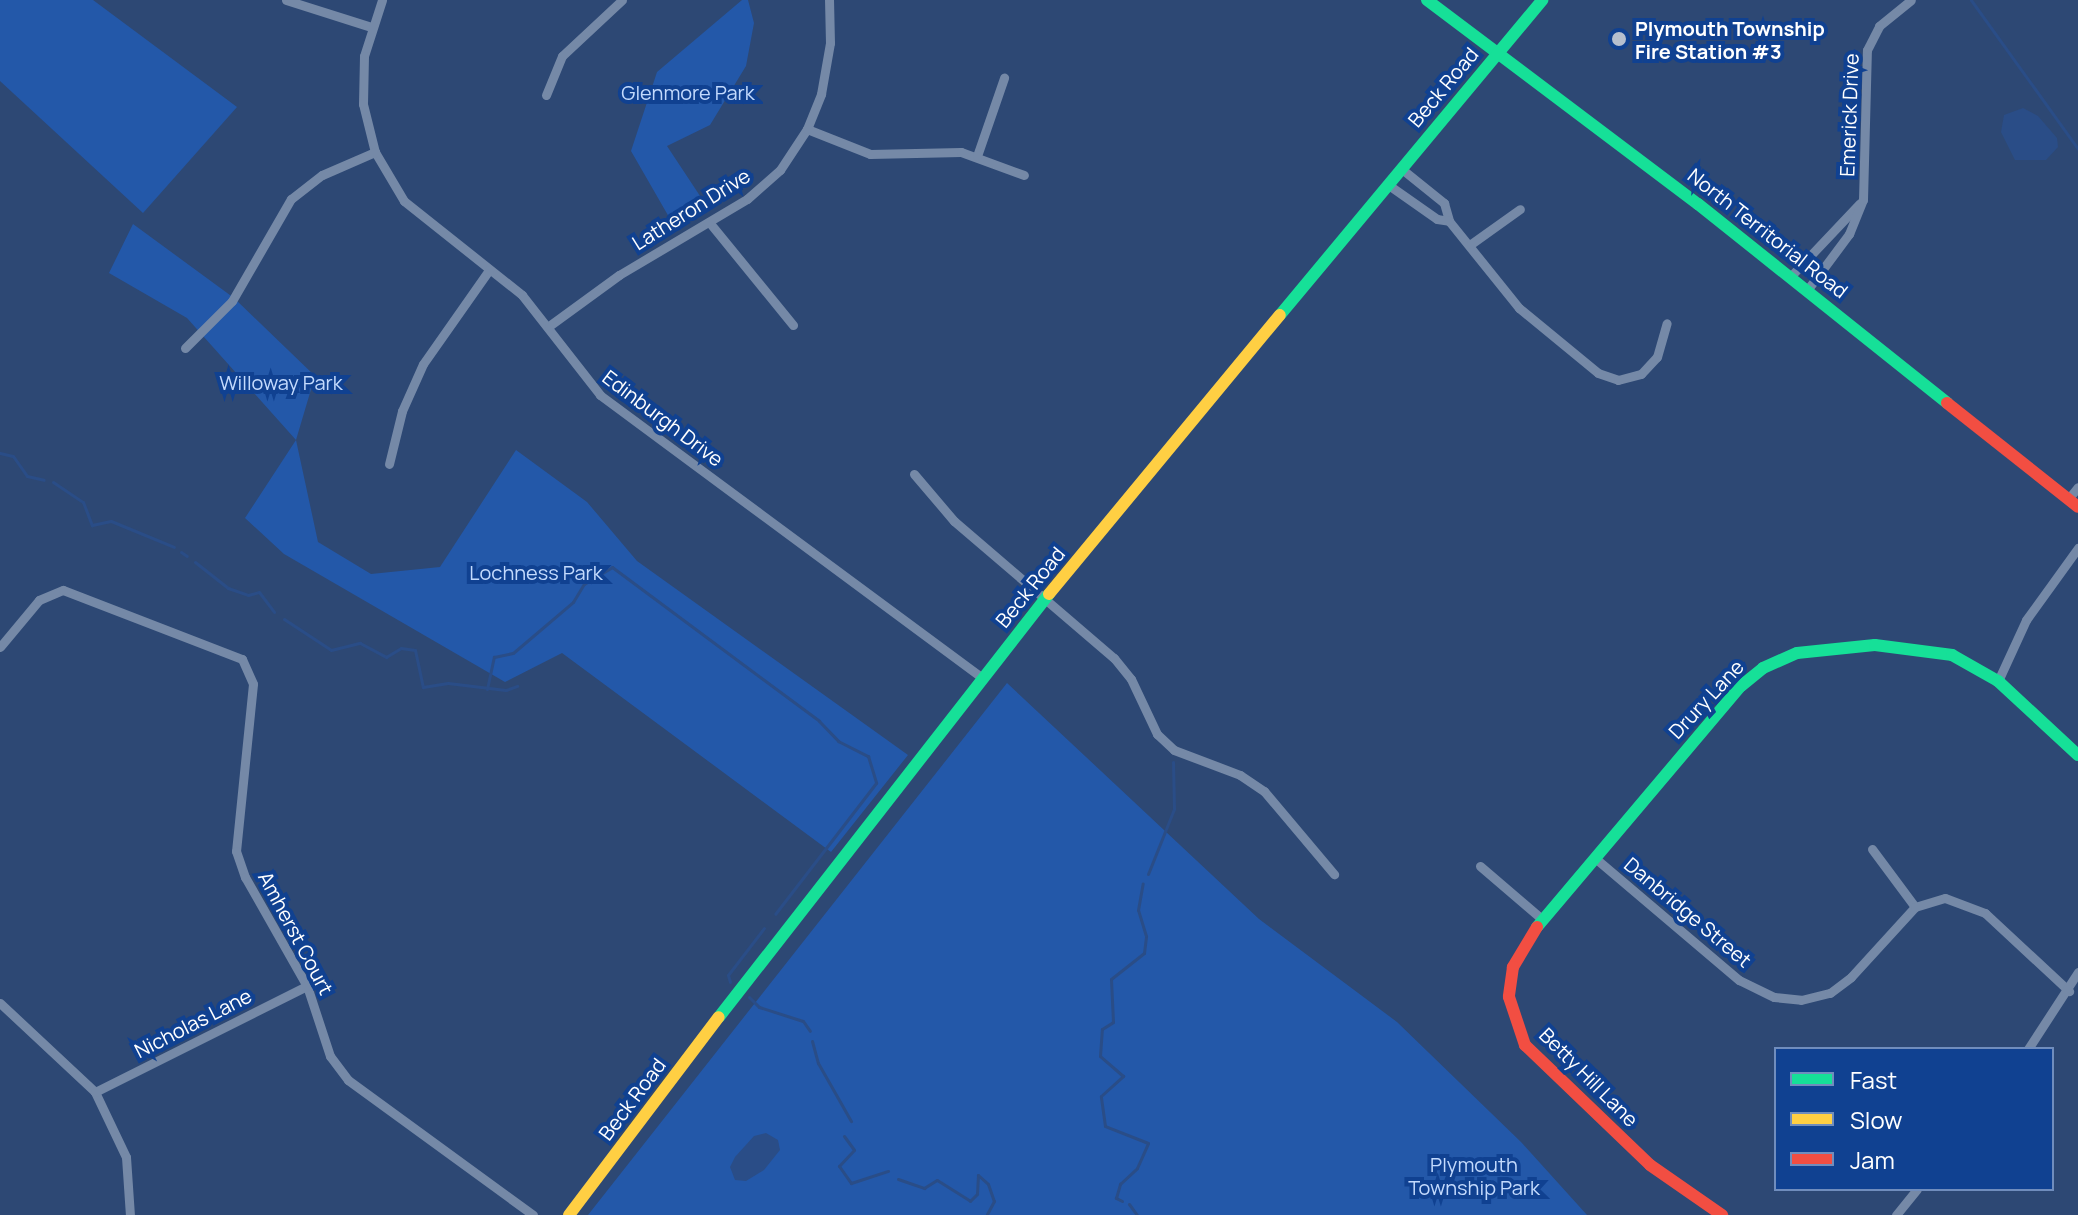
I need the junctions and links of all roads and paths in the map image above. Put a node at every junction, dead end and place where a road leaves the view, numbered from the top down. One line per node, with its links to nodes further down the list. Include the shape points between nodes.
1 (286, 0): 8 (street)
2 (382, 0): 8 (street, Edinburgh Drive)
3 (622, 0): 11 (street, via 562,56)
4 (829, 0): 12 (street, Latheron Drive, via 828,60)
5 (1427, 0): 9 (main road, North Territorial Road)
6 (1542, 0): 9 (main road, Beck Road)
7 (1911, 0): 18 (street, Emerick Drive, via 1879,26 1867,50)
8 (371, 27): 13 (street, Edinburgh Drive, via 361,90)
9 (1499, 51): 15 (main road, Beck Road); 24 (main road, North Territorial Road)
10 (1004, 78): 14 (street)
11 (546, 95)
12 (807, 129): 14 (street, via 870,154 941,150); 21 (street, Latheron Drive, via 770,181)
13 (375, 152): 23 (street, Edinburgh Drive, via 415,212); 29 (street, via 322,175 291,199 234,298)
14 (977, 156): 16 (street)
15 (1403, 170): 17 (main road, Beck Road); 20 (street, via 1444,203)
16 (1024, 175)
17 (1390, 186): 20 (street, via 1437,219); 35 (main road, Beck Road)
18 (1863, 200): 24 (street, Emerick Drive); 25 (street, Emerick Drive, via 1849,234)
19 (1520, 209): 22 (street)
20 (1449, 221): 22 (street)
21 (709, 222): 27 (street); 28 (street, Latheron Drive, via 619,275)
22 (1471, 244): 26 (street, via 1519,308 1604,377 1626,380 1641,374 1657,357)
23 (489, 270): 28 (street, Edinburgh Drive); 30 (street, via 423,364 402,411)
24 (1791, 276): 25 (main road, North Territorial Road)
25 (1808, 289): 33 (main road, North Territorial Road)
26 (1667, 323)
27 (793, 325)
28 (549, 326): 37 (street, Edinburgh Drive, via 600,395)
29 (185, 348)
30 (389, 464)
31 (914, 474): 35 (street, via 954,521)
32 (2078, 487): 33 (street)
33 (2074, 502)
34 (2078, 548): 38 (street, via 2026,620)
35 (1045, 599): 37 (main road, Beck Road); 43 (street, via 1114,658 1131,679 1157,734 1174,750 1240,775 1264,791)
36 (0, 647): 47 (street, Amherst Court, via 39,600 63,590 242,659 253,684 236,851 245,877)
37 (983, 678): 55 (main road, Beck Road)
38 (1998, 681): 39 (main road, Drury Lane); 41 (main road, Drury Lane, via 1952,655 1919,648 1828,646 1785,657 1741,686)
39 (2078, 755)
40 (1872, 849): 44 (street)
41 (1595, 858): 44 (street, Danbridge Street, via 1739,980 1785,999 1816,998 1840,987); 45 (main road, Drury Lane)
42 (1480, 866): 45 (street)
43 (1334, 874)
44 (1915, 907): 48 (street, via 1945,898 1974,905)
45 (1543, 920): 56 (main road, Betty Hill Lane, via 1519,951 1510,980 1512,1013 1525,1045 1650,1165)
46 (2078, 972): 48 (street)
47 (307, 986): 51 (street, Nicholas Lane); 54 (street, Amherst Court, via 330,1056 342,1074)
48 (2069, 991): 50 (street)
49 (0, 1003): 51 (street)
50 (2029, 1047)
51 (95, 1092): 53 (street, via 126,1157)
52 (1915, 1191): 57 (street)
53 (130, 1215)
54 (533, 1215)
55 (569, 1215)
56 (1722, 1215)
57 (1896, 1215)

